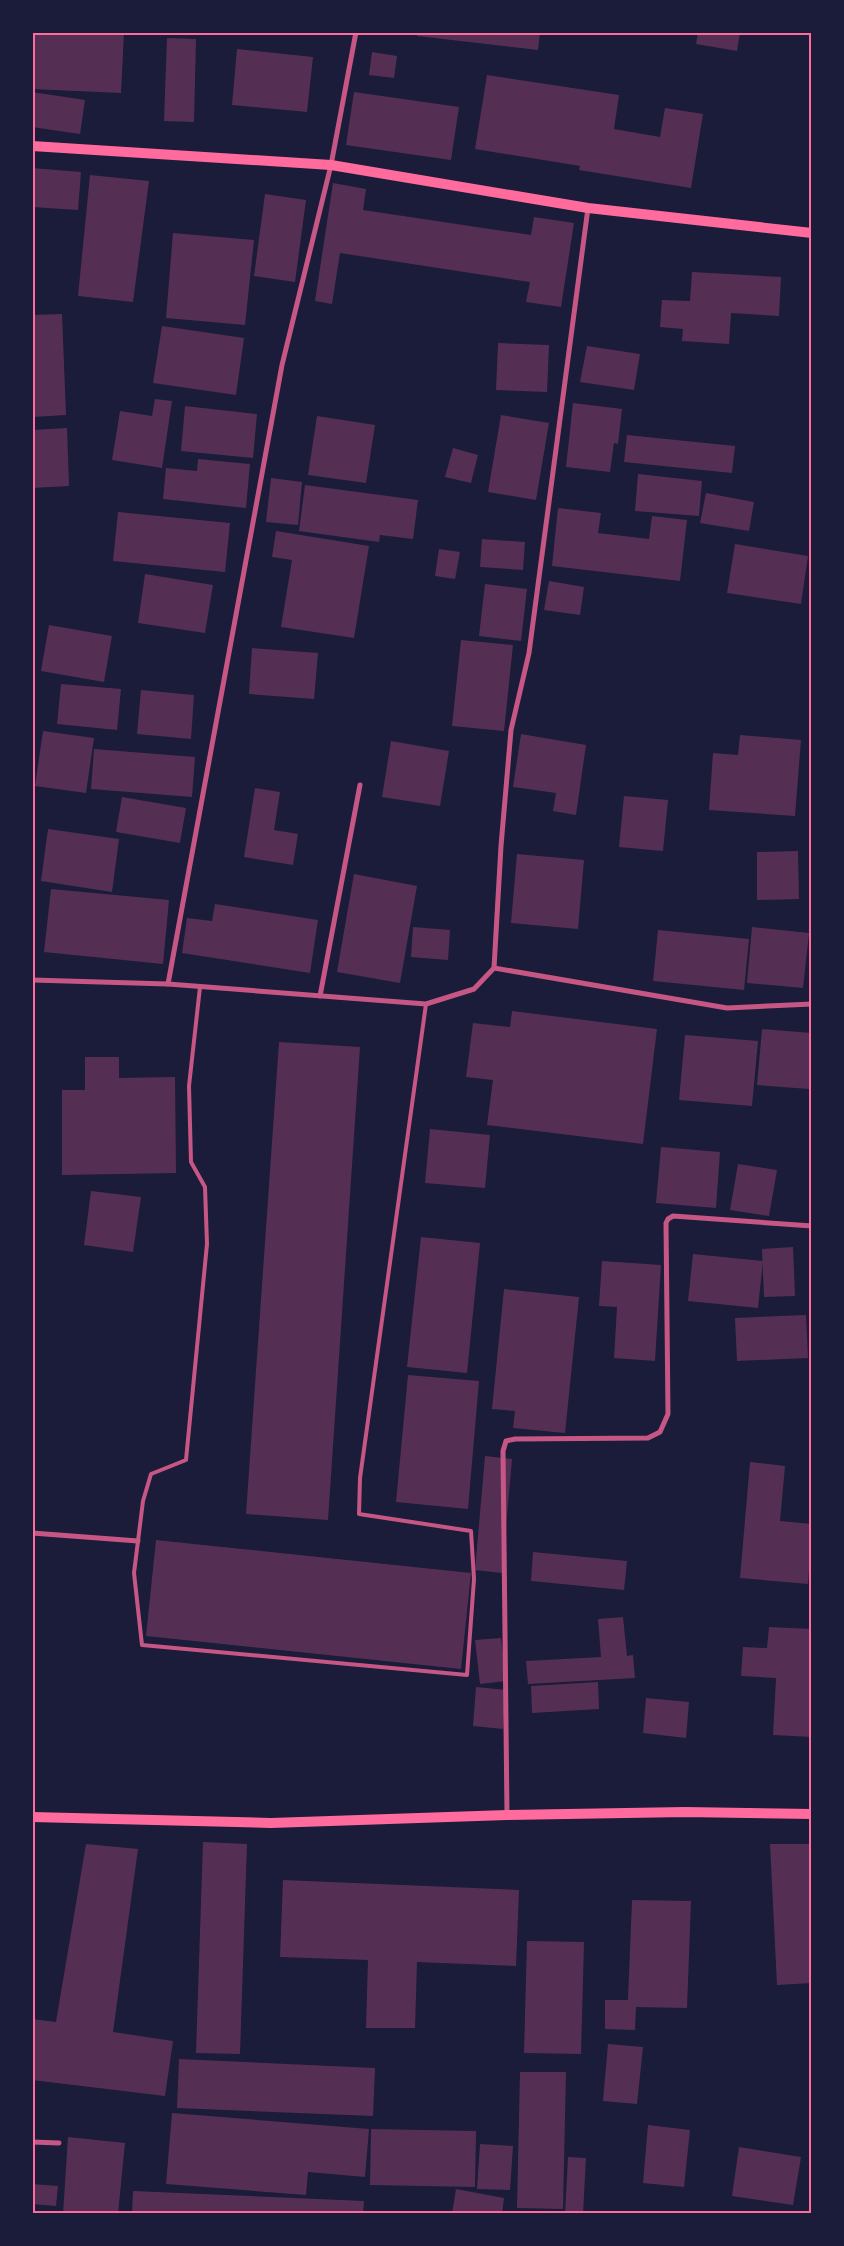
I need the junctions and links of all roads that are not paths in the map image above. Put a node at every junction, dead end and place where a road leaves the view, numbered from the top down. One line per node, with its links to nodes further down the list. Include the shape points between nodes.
1 (356, 32): 3 (street)
2 (32, 146): 3 (main road)
3 (330, 165): 4 (main road); 9 (street, via 282,365)
4 (588, 208): 5 (main road); 7 (street, via 530,653 511,730)
5 (812, 233)
6 (360, 785): 11 (street)
7 (494, 968): 12 (street, via 474,989); 13 (street, via 727,1008)
8 (32, 980): 9 (street)
9 (168, 984): 10 (street)
10 (200, 986): 11 (street); 16 (lane, via 189,1086 190,1162 205,1186 207,1244 186,1460 150,1474)
11 (320, 996): 12 (street)
12 (426, 1004): 16 (lane, via 360,1478 360,1514 470,1532 474,1579 467,1674 142,1645 134,1573)
13 (812, 1004)
14 (812, 1226): 18 (street, via 668,1218 668,1414 660,1432 648,1438 506,1441 503,1451)
15 (32, 1533): 16 (street)
16 (138, 1541)
17 (812, 1814): 18 (main road)
18 (507, 1815): 19 (main road, via 272,1823)
19 (32, 1816)
20 (32, 2142): 21 (street)
21 (59, 2143)

